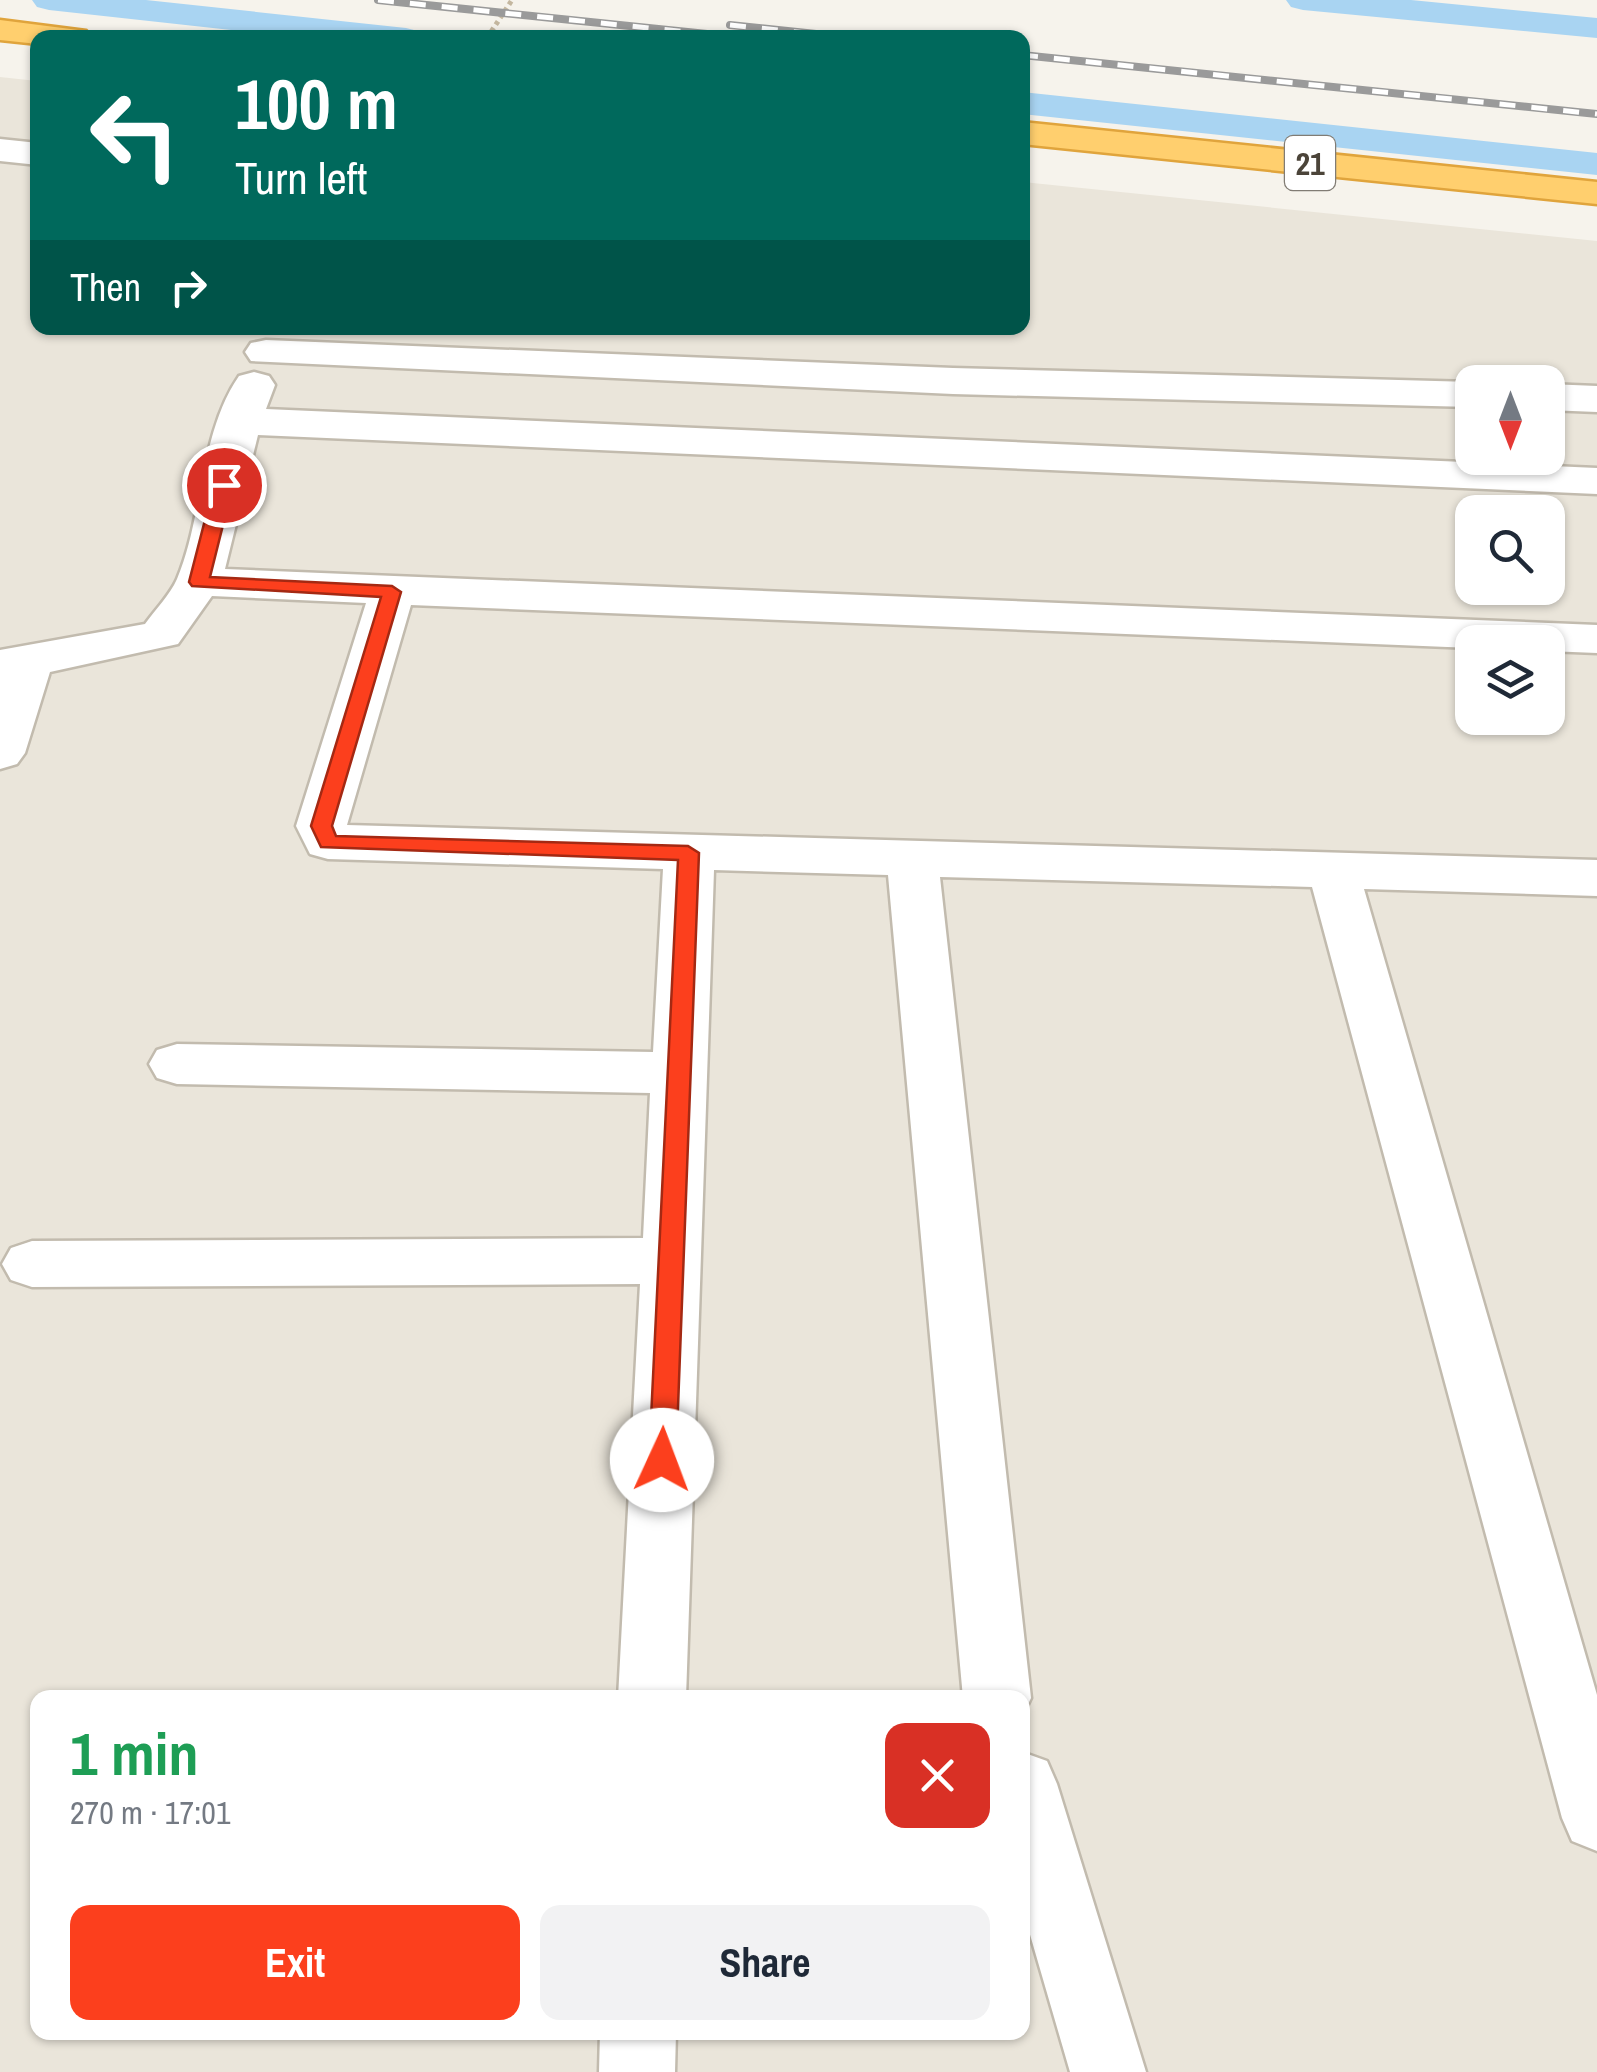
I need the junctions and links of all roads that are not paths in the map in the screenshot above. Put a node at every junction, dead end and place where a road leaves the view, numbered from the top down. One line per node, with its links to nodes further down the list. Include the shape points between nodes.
1 (0, 30): 2 (highway)
2 (30, 33)
3 (0, 59): 4 (highway)
4 (30, 61)
5 (1030, 134): 9 (highway, 21)
6 (0, 150): 7 (street)
7 (30, 153)
8 (1030, 163): 10 (highway, 21)
9 (1597, 193)
10 (1597, 220)
11 (273, 340): 12 (street, via 973,382); 15 (street)
12 (1455, 395)
13 (1565, 398): 14 (street)
14 (1597, 399)
15 (240, 421): 16 (street); 17 (street)
16 (1597, 481)
17 (199, 582): 18 (street); 20 (street, via 161,634)
18 (392, 592): 19 (street); 22 (street, via 322,826 328,842)
19 (1597, 639)
20 (14, 663): 21 (street)
21 (0, 754)
22 (688, 853): 23 (street); 27 (street)
23 (912, 860): 24 (street); 31 (street)
24 (1334, 873): 25 (street); 33 (street)
25 (1597, 878)
26 (177, 1064): 27 (street)
27 (679, 1073): 28 (street)
28 (671, 1261): 29 (street); 30 (street)
29 (32, 1264)
30 (652, 1690)
31 (996, 1690)
32 (1030, 1811): 36 (street)
33 (1597, 1818)
34 (638, 2040): 35 (street)
35 (637, 2072)
36 (1108, 2072)

